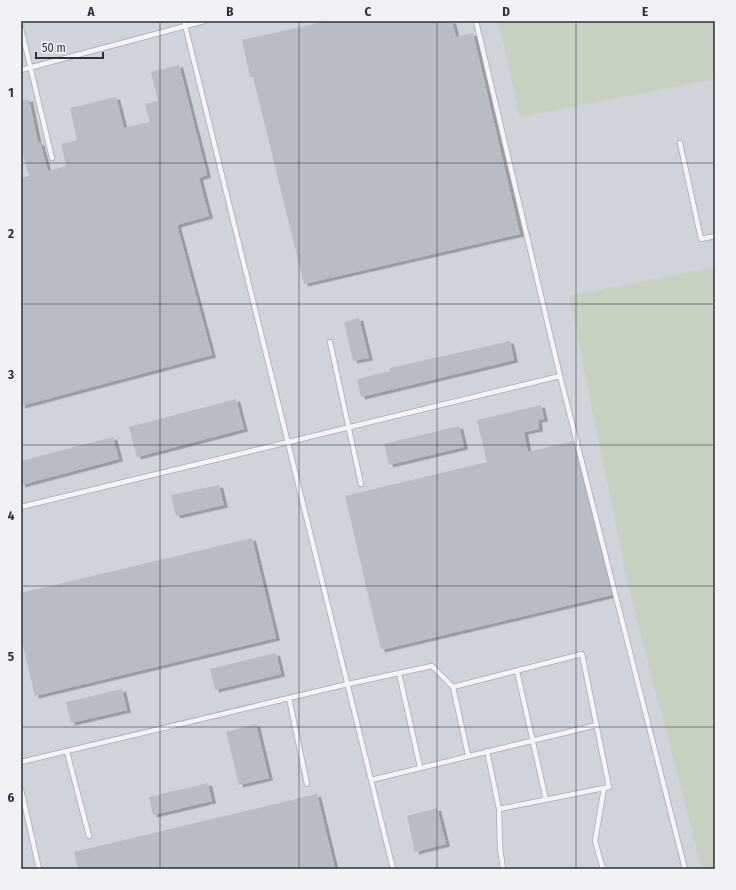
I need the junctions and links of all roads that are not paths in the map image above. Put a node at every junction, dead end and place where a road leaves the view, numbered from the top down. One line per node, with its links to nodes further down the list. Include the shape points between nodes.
1 (204, 21): 3 (lane)
2 (476, 21): 11 (lane)
3 (185, 23): 5 (lane); 13 (lane)
4 (21, 28): 5 (lane)
5 (29, 68): 6 (lane); 8 (lane)
6 (21, 70)
7 (680, 143): 9 (lane, via 701,239)
8 (52, 158)
9 (715, 236)
10 (330, 342): 12 (lane)
11 (560, 376): 12 (lane); 39 (lane)
12 (348, 427): 13 (lane); 14 (lane)
13 (288, 442): 15 (lane); 18 (lane)
14 (361, 484)
15 (21, 506)
16 (517, 671): 19 (lane); 21 (lane, via 582,654); 22 (lane)
17 (400, 673): 18 (lane); 19 (lane, via 432,666); 27 (lane)
18 (348, 684): 20 (lane); 28 (lane)
19 (453, 687): 25 (lane)
20 (289, 698): 24 (lane); 29 (lane)
21 (597, 725): 22 (lane); 30 (lane, via 609,787)
22 (532, 740): 23 (lane); 32 (lane)
23 (487, 751): 25 (lane); 33 (lane)
24 (68, 752): 26 (lane); 34 (lane)
25 (468, 755): 27 (lane)
26 (21, 762)
27 (420, 768): 28 (lane)
28 (372, 780): 36 (lane)
29 (307, 784)
30 (604, 788): 32 (lane); 38 (lane, via 594,841)
31 (21, 789): 35 (lane)
32 (546, 800): 33 (lane)
33 (499, 809): 37 (lane)
34 (89, 836)
35 (39, 869)
36 (393, 869)
37 (503, 869)
38 (603, 869)
39 (685, 869)

